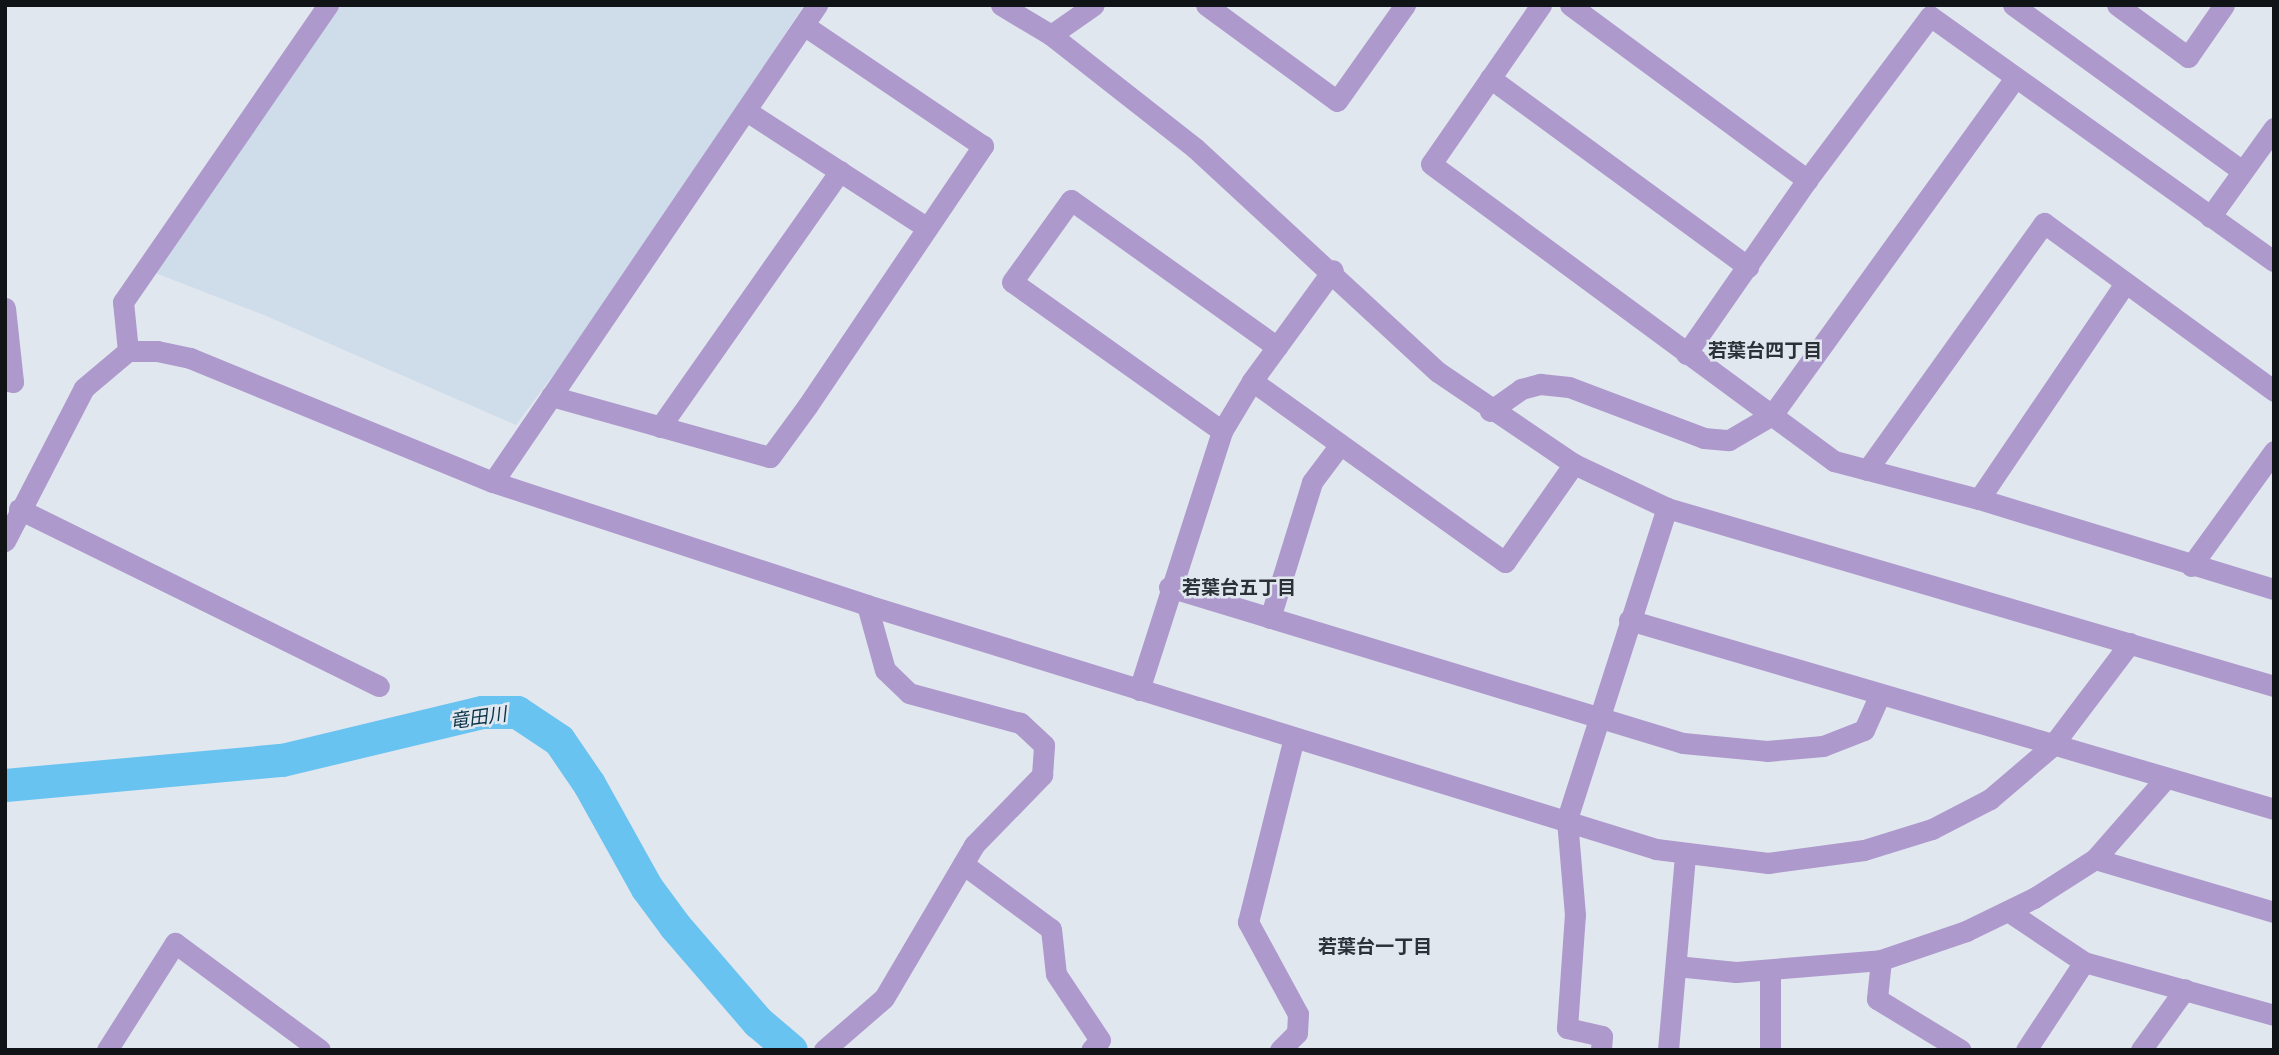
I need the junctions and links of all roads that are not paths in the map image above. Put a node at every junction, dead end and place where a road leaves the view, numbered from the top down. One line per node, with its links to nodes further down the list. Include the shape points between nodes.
1 (328, 5): 29 (street, via 123,302)
2 (817, 5): 12 (street)
3 (1001, 5): 13 (street)
4 (1094, 5): 13 (street)
5 (1206, 5): 11 (street, via 1337,101)
6 (1542, 5): 14 (street)
7 (1570, 5): 20 (street)
8 (2013, 5): 19 (street)
9 (2118, 5): 10 (street, via 2188,57)
10 (2224, 5)
11 (1395, 9)
12 (804, 26): 16 (street); 22 (street, via 983,146)
13 (1051, 35): 25 (street, via 1195,148)
14 (1490, 78): 24 (street); 30 (street, via 1431,164)
15 (2014, 79): 20 (street, via 1930,16); 21 (street); 36 (street)
16 (748, 112): 18 (street); 34 (street)
17 (2274, 128): 19 (street)
18 (840, 171): 22 (street); 37 (street)
19 (2242, 172): 21 (street)
20 (1807, 180): 24 (street)
21 (2210, 217): 23 (street)
22 (926, 227): 37 (street, via 770,457)
23 (2274, 261)
24 (1748, 267): 30 (street)
25 (1333, 270): 28 (street); 35 (street, via 1438,372)
26 (2125, 284): 33 (street); 42 (street, via 2044,223); 44 (street)
27 (5, 308): 31 (street, via 13,382)
28 (1277, 347): 32 (street); 38 (street, via 1071,200 1012,282)
29 (128, 351): 43 (street, via 190,358); 46 (street, via 101,370 69,410)
30 (1685, 354): 36 (street)
31 (5, 380)
32 (1252, 381): 38 (street); 39 (street)
33 (2274, 391)
34 (551, 396): 37 (street); 43 (street)
35 (1490, 411): 36 (street, via 1521,389 1540,384 1569,387 1704,438 1729,440); 41 (street)
36 (1772, 415): 42 (street, via 1834,461)
37 (660, 427)
38 (1222, 431): 49 (street)
39 (1339, 446): 41 (street, via 1505,562); 52 (street, via 1312,482)
40 (2274, 450): 48 (street)
41 (1574, 464): 45 (street)
42 (1867, 470): 44 (street)
43 (493, 482): 51 (street)
44 (1979, 499): 48 (street)
45 (1667, 508): 53 (street); 54 (street)
46 (19, 509): 47 (street); 55 (street)
47 (5, 541)
48 (2191, 566): 50 (street)
49 (1169, 587): 52 (street); 57 (street)
50 (2274, 589)
51 (867, 605): 57 (street); 67 (street, via 885,670 909,693 1020,723 1044,745 1042,775 974,845)
52 (1270, 618): 59 (street)
53 (1629, 620): 58 (street); 59 (street)
54 (2130, 643): 56 (street); 61 (street)
55 (379, 686)
56 (2274, 686)
57 (1139, 690): 60 (street)
58 (1879, 697): 59 (street, via 1864,730 1823,746 1767,751 1683,743); 61 (street)
59 (1600, 720): 64 (street)
60 (1294, 738): 64 (street); 80 (street, via 1248,922 1298,1014 1297,1033)
61 (2052, 746): 62 (street); 65 (street, via 1990,799 1932,829 1864,850 1768,863)
62 (2165, 779): 63 (street); 66 (street)
63 (2274, 809)
64 (1567, 819): 65 (street); 81 (street, via 1575,915 1567,1028 1602,1036)
65 (1685, 854): 72 (street)
66 (2095, 859): 68 (street); 69 (street)
67 (963, 864): 76 (street, via 884,998); 79 (street, via 1051,929 1056,974 1100,1041)
68 (2008, 911): 70 (street, via 1966,931); 71 (street)
69 (2274, 912)
70 (1881, 960): 73 (street); 84 (street, via 1877,999)
71 (2084, 962): 74 (street); 85 (street)
72 (1676, 966): 73 (street); 82 (street)
73 (1770, 971): 83 (street)
74 (2185, 989): 75 (street); 86 (street)
75 (2274, 1015)
76 (830, 1045)
77 (107, 1050): 78 (street, via 175,943)
78 (320, 1050)
79 (1091, 1050)
80 (1280, 1050)
81 (1601, 1050)
82 (1668, 1050)
83 (1770, 1050)
84 (1961, 1050)
85 (2026, 1050)
86 (2141, 1050)

